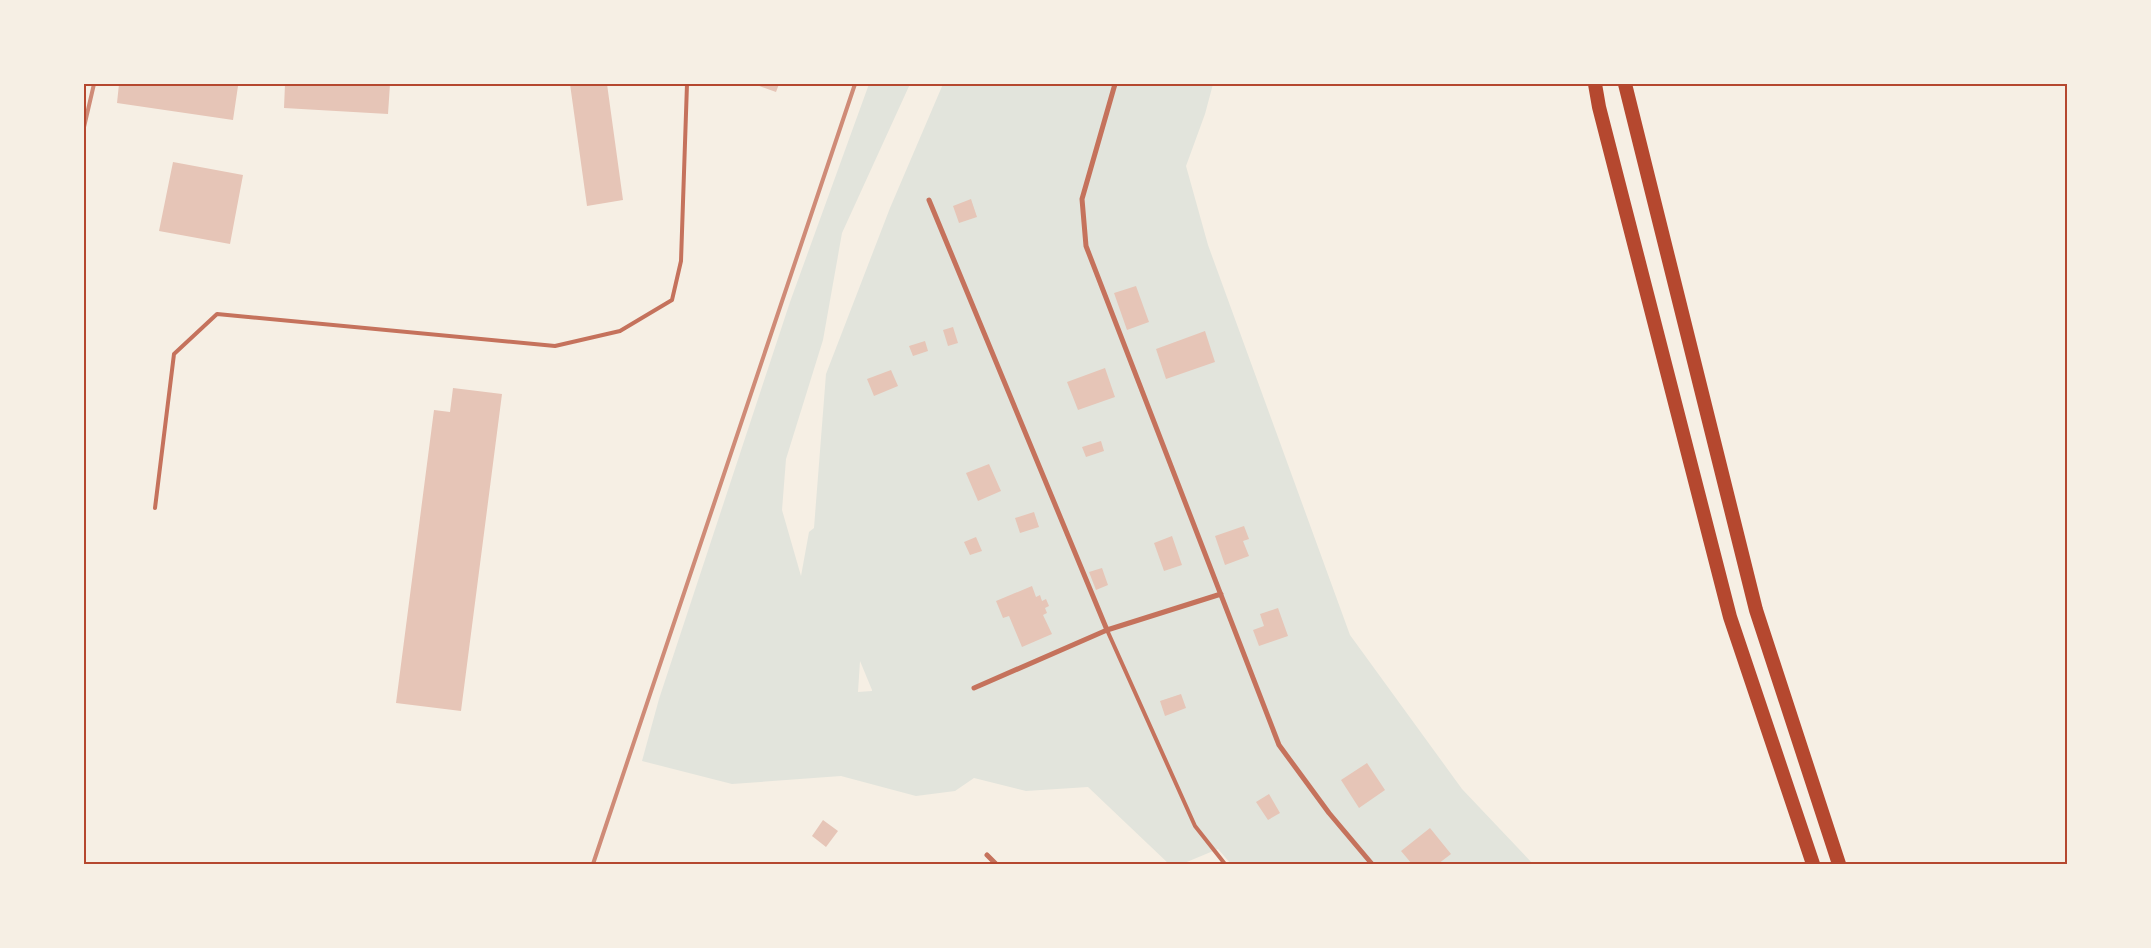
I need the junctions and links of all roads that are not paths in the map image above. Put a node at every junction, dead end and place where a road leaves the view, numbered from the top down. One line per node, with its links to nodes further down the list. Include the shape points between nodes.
1 (687, 84): 6 (lane, via 681,261 672,300 620,331 555,346 217,314 174,354)
2 (1115, 84): 7 (street, via 1082,199 1086,246)
3 (1595, 84): 14 (highway, via 1730,617)
4 (1625, 84): 15 (highway, via 1756,610)
5 (929, 200): 8 (street)
6 (155, 508)
7 (1221, 594): 8 (street); 13 (street, via 1279,745)
8 (1107, 630): 9 (street); 12 (lane, via 1195,826)
9 (974, 688)
10 (987, 855): 11 (street)
11 (996, 864)
12 (1224, 864)
13 (1372, 864)
14 (1813, 864)
15 (1839, 864)

